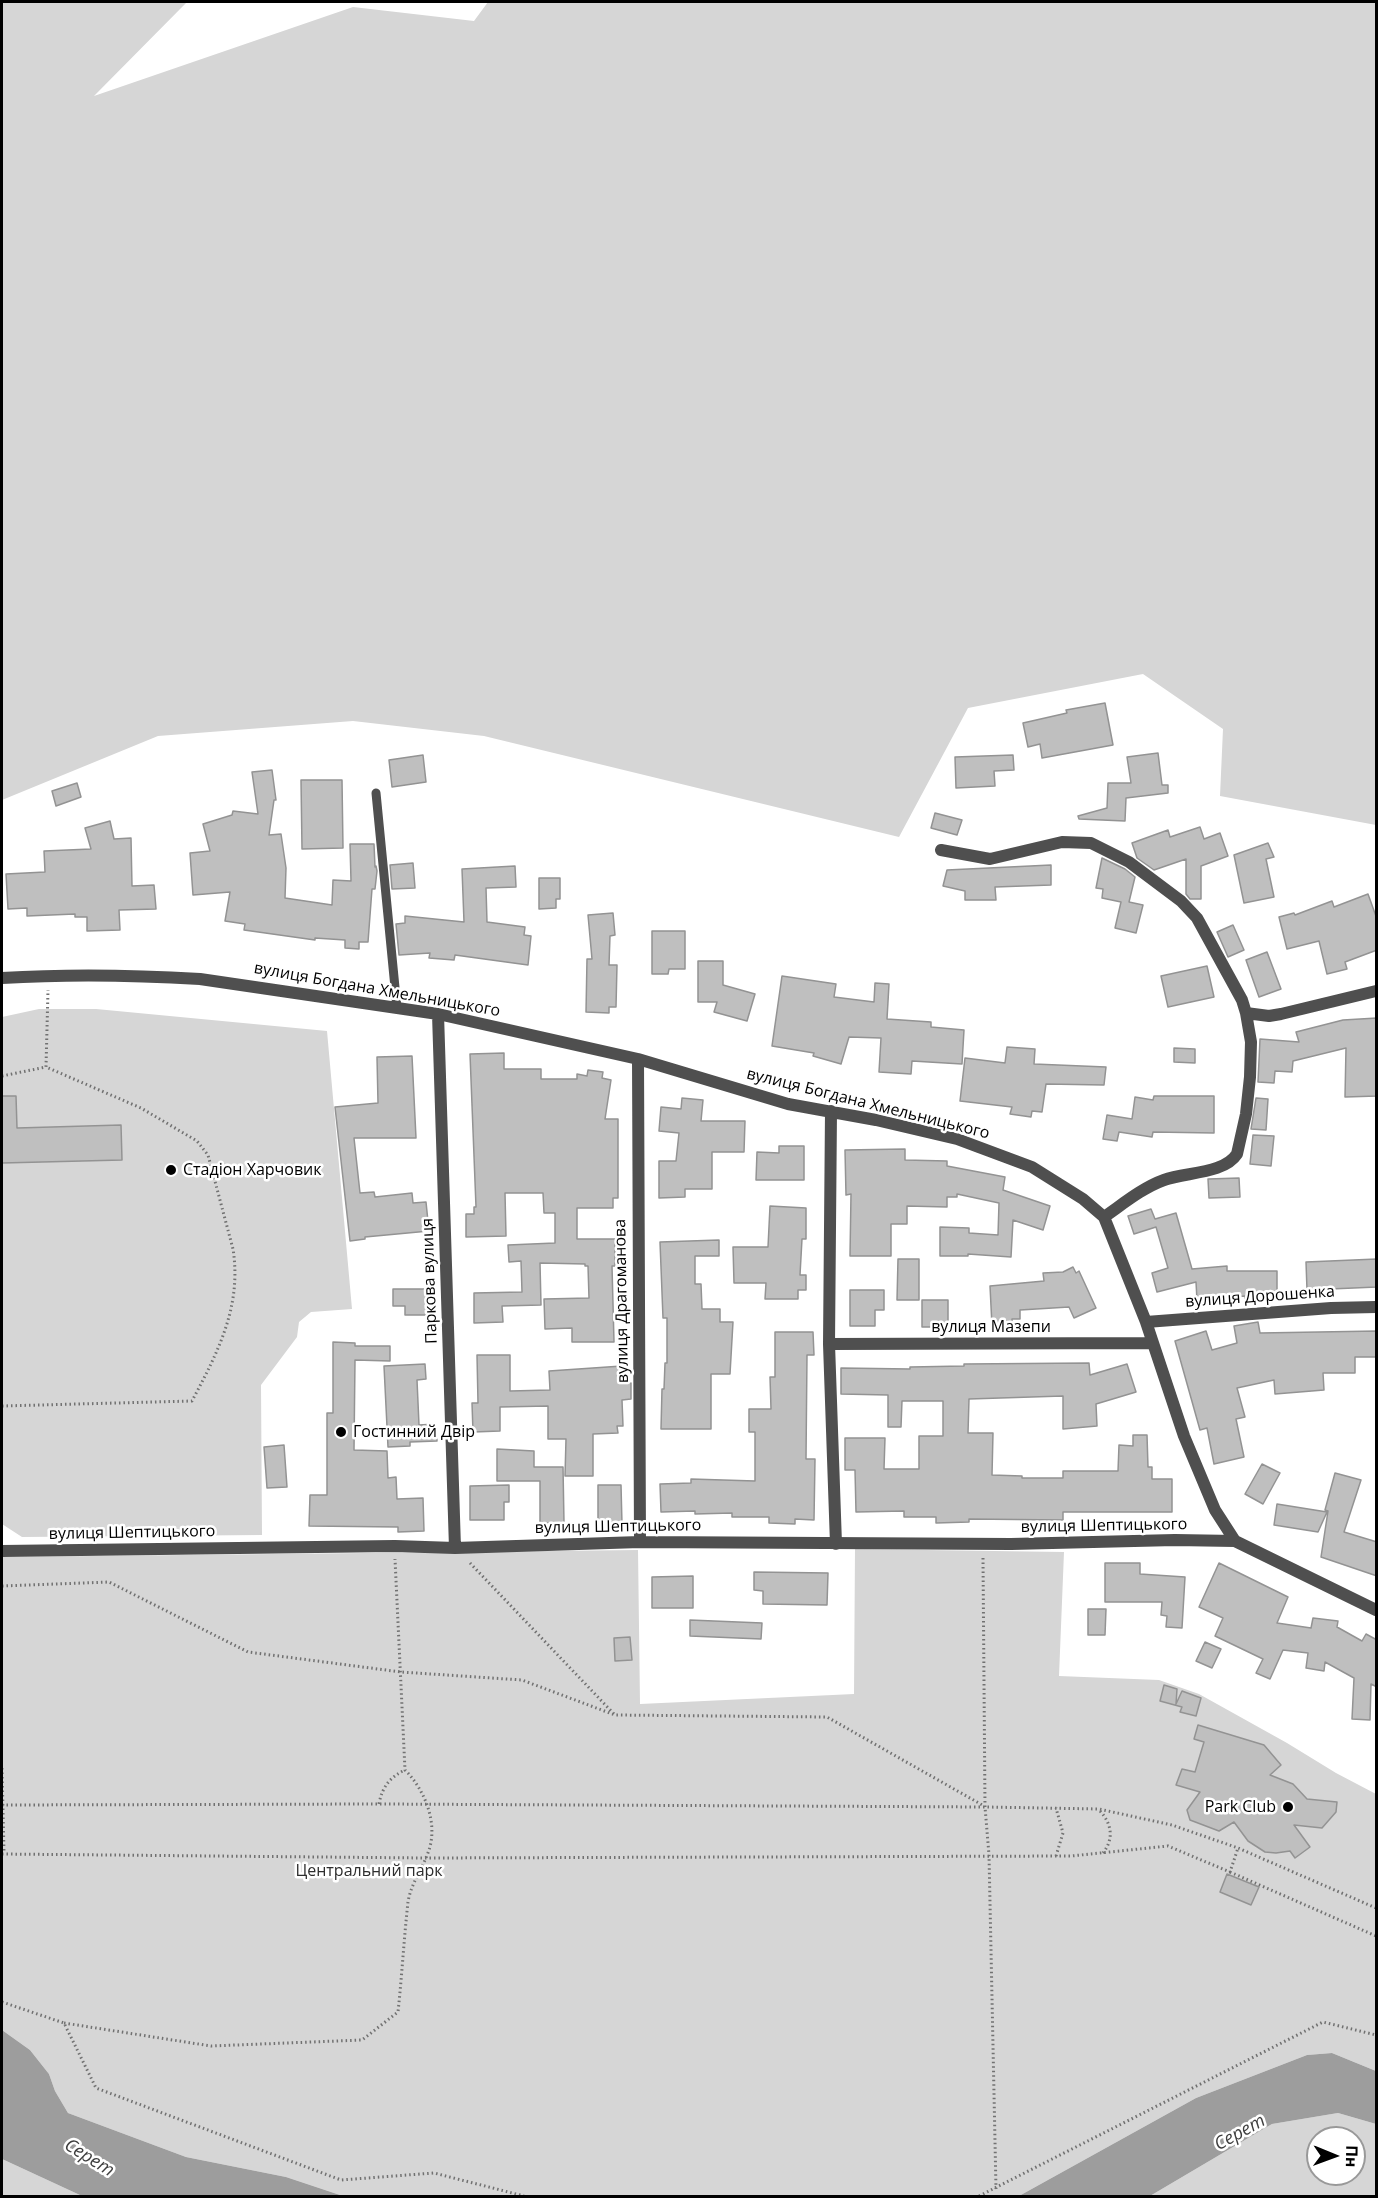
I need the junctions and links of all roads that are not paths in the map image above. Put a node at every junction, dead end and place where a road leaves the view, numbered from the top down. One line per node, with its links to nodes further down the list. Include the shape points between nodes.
1 (376, 793): 5 (lane)
2 (941, 850): 6 (street, via 990,859 1062,842 1091,843 1129,862 1197,918)
3 (2, 978): 5 (street, вулиця Богдана Хмельницького, via 161,976)
4 (1374, 994): 6 (street, via 1269,1016)
5 (397, 1008): 7 (street, вулиця Богдана Хмельницького)
6 (1246, 1013): 10 (street, via 1251,1042 1250,1077 1237,1154 1224,1166 1152,1185)
7 (438, 1014): 8 (street, вулиця Богдана Хмельницького); 18 (street, Паркова вулиця)
8 (638, 1059): 9 (street, вулиця Богдана Хмельницького, via 788,1104); 16 (street, вулиця Драгоманова)
9 (831, 1111): 10 (street, вулиця Богдана Хмельницького, via 957,1139 993,1151 1032,1167 1083,1198); 14 (street)
10 (1104, 1216): 12 (street, вулиця Богдана Хмельницького)
11 (1377, 1307): 12 (street, вулиця Дорошенка)
12 (1146, 1322): 13 (street, вулиця Богдана Хмельницького)
13 (1152, 1343): 14 (street, вулиця Мазепи); 15 (street, вулиця Богдана Хмельницького, via 1215,1510)
14 (829, 1344): 17 (street)
15 (1235, 1541): 17 (street, вулиця Шептицького); 20 (street)
16 (640, 1542): 17 (street, вулиця Шептицького); 18 (street, вулиця Шептицького)
17 (836, 1544)
18 (455, 1548): 19 (street, вулиця Шептицького)
19 (2, 1551)
20 (1377, 1610)

